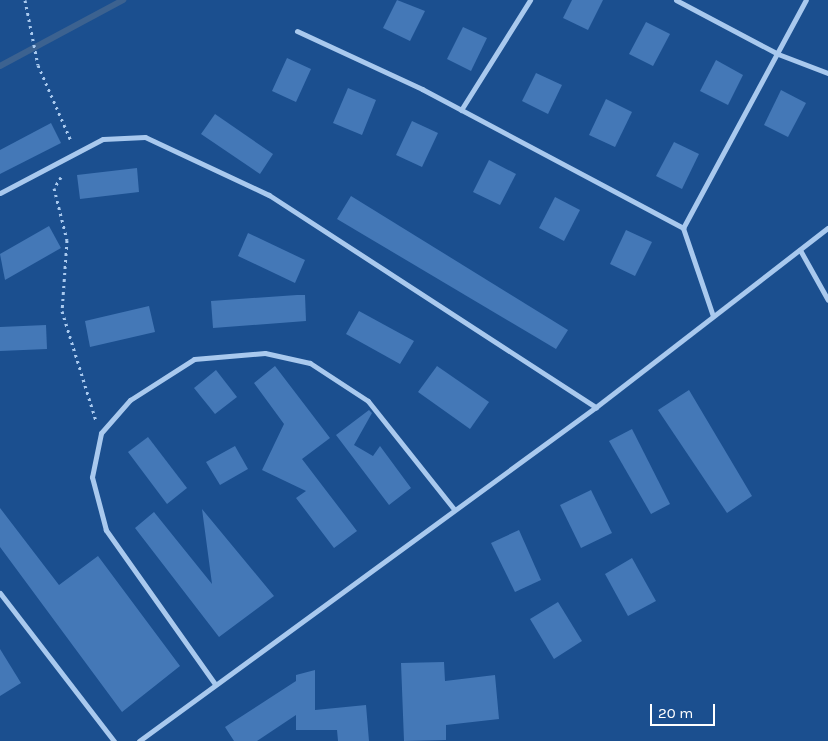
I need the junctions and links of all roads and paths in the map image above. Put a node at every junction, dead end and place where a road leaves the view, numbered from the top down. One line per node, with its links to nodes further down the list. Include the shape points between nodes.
1 (25, 0): 9 (path, via 38,65)
2 (530, 0): 8 (street)
3 (676, 0): 6 (street)
4 (806, 0): 6 (street)
5 (297, 31): 8 (street)
6 (778, 54): 7 (street); 12 (street)
7 (828, 73)
8 (462, 110): 12 (street)
9 (76, 153): 11 (street); 17 (street, via 103,138 145,137 269,196)
10 (62, 174): 18 (path, via 54,188 68,240 62,311 86,398)
11 (0, 193)
12 (683, 228): 16 (street)
13 (828, 228): 14 (street)
14 (800, 250): 15 (street); 16 (street)
15 (828, 300)
16 (713, 316): 17 (street)
17 (596, 407): 19 (street)
18 (101, 433): 19 (street, via 130,400 194,359 264,354 310,363 368,401); 21 (street, via 92,477 106,530)
19 (454, 509): 21 (street)
20 (0, 593): 22 (street)
21 (215, 684): 23 (street)
22 (114, 741)
23 (139, 741)

